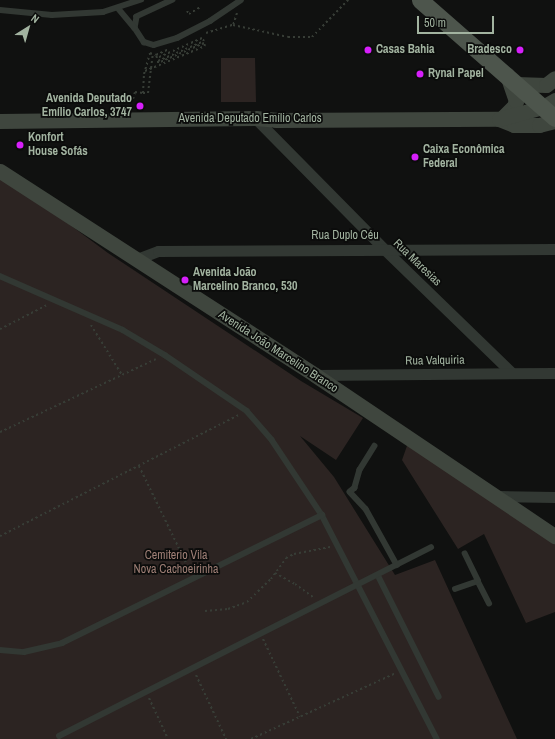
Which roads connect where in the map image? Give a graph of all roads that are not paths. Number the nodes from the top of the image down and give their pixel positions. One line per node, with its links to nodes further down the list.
1 (141, 0): 5 (lane)
2 (173, 0): 7 (lane)
3 (241, 0): 7 (lane)
4 (420, 0): 9 (main road)
5 (118, 8): 6 (lane); 7 (lane)
6 (0, 10)
7 (135, 28)
8 (555, 78): 9 (street)
9 (512, 80): 10 (main road); 12 (street)
10 (552, 111): 12 (street, Avenida Deputado Emílio Carlos)
11 (255, 118): 12 (street, Avenida Deputado Emílio Carlos); 13 (street, Avenida Deputado Emílio Carlos); 15 (street, Rua Maresias)
12 (499, 120)
13 (0, 121)
14 (0, 171): 17 (street, Avenida João Marcelino Branco)
15 (384, 249): 16 (street, Rua Duplo Céu); 17 (street, Rua Duplo Céu); 19 (street, Rua Maresias)
16 (555, 249)
17 (137, 259): 21 (street, Avenida João Marcelino Branco)
18 (0, 276): 25 (lane)
19 (512, 373): 20 (street, Rua Valquiria); 21 (street, Rua Valquiria)
20 (555, 373)
21 (315, 375): 23 (street, Avenida João Marcelino Branco)
22 (375, 446): 29 (lane)
23 (498, 496): 24 (street); 26 (street, Avenida João Marcelino Branco)
24 (555, 496)
25 (322, 515): 32 (lane); 35 (lane)
26 (555, 536)
27 (431, 547): 29 (lane)
28 (465, 554): 31 (lane)
29 (397, 565): 30 (lane)
30 (378, 575): 32 (lane); 36 (lane)
31 (478, 581): 33 (lane); 34 (lane)
32 (357, 585): 37 (lane); 38 (lane)
33 (455, 589)
34 (489, 603)
35 (0, 650)
36 (439, 697)
37 (59, 736)
38 (437, 739)

